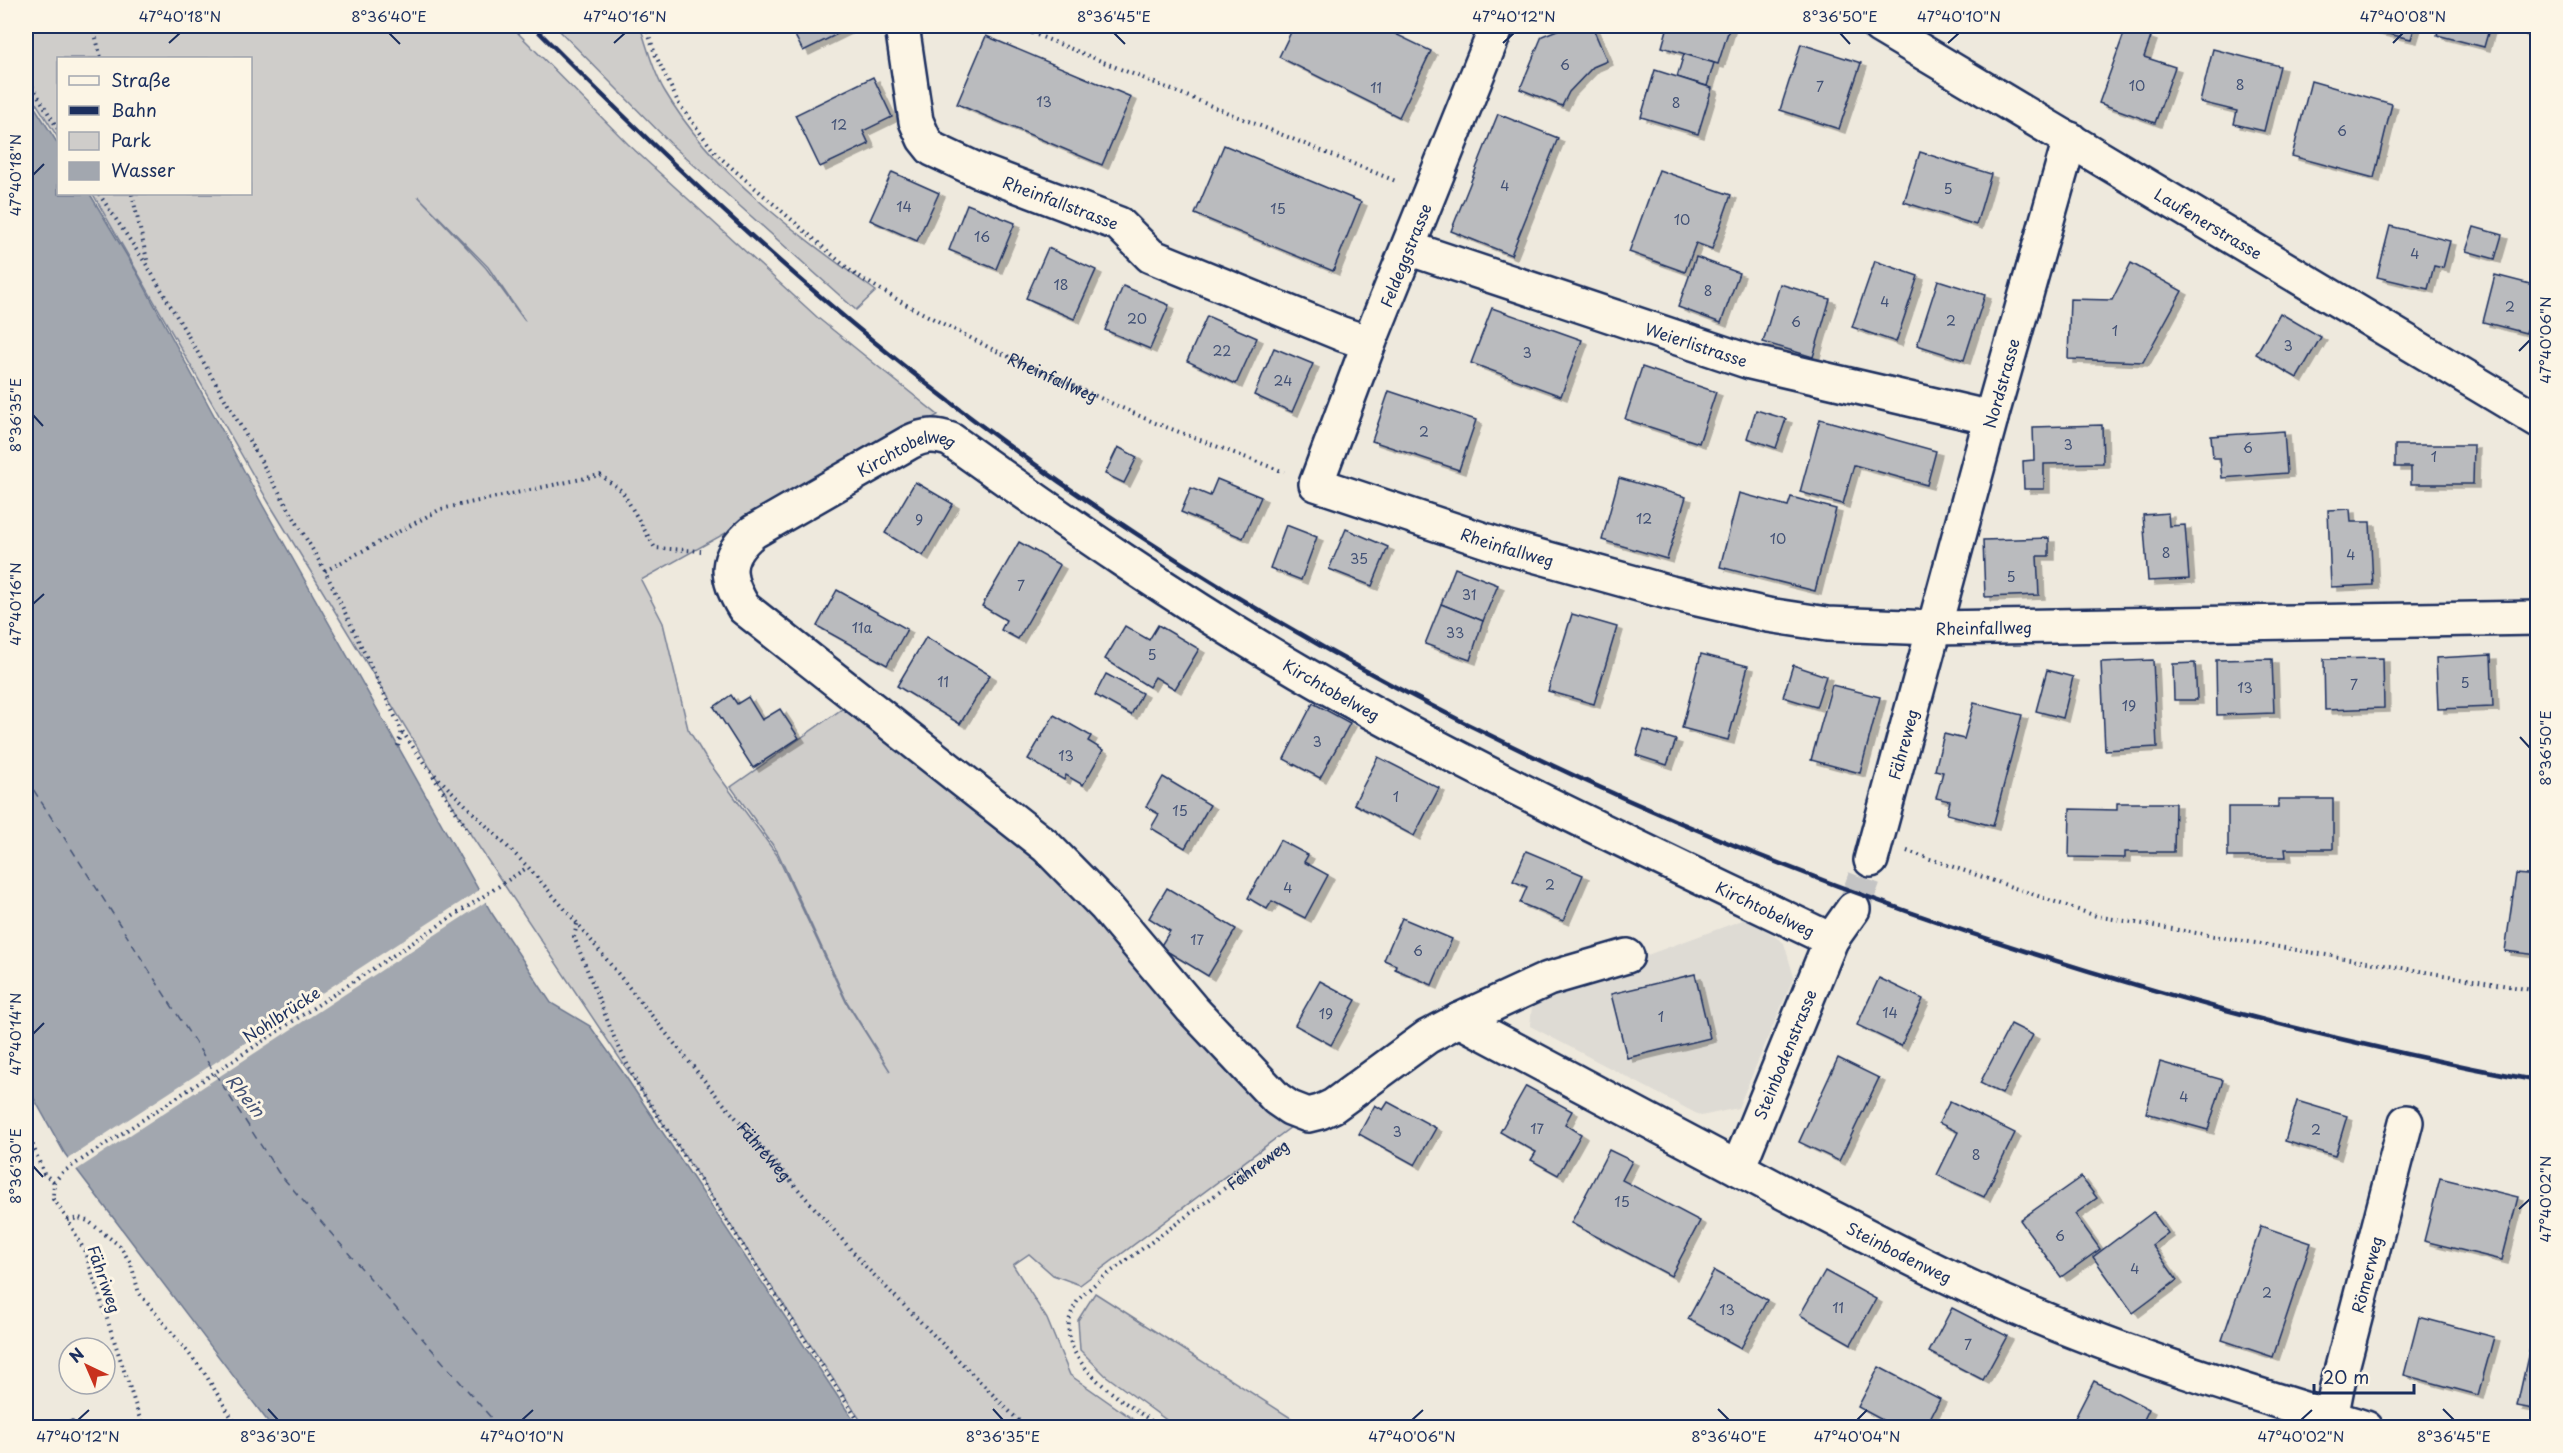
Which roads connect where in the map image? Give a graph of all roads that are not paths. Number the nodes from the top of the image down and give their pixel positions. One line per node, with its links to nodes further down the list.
1 (902, 26): 6 (street, Rheinfallstrasse)
2 (1497, 26): 5 (street, Feldeggstrasse)
3 (1879, 26): 4 (street, Laufenerstrasse)
4 (2070, 139): 7 (street, Nordstrasse); 8 (street, Laufenerstrasse)
5 (1408, 248): 6 (street, Feldeggstrasse); 7 (street, Weierlistrasse)
6 (1370, 343): 9 (street, Feldeggstrasse)
7 (1991, 418): 11 (street, Nordstrasse)
8 (2538, 420)
9 (1316, 484): 11 (street, Rheinfallweg)
10 (2538, 618): 11 (street, Rheinfallweg)
11 (1934, 628): 12 (street, Fähreweg)
12 (1874, 850)
13 (1854, 909): 14 (street)
14 (1832, 940): 16 (street, Kirchtobelweg); 18 (street, Steinbodenstrasse)
15 (1627, 956): 16 (street)
16 (1460, 1020): 18 (street, Steinbodenweg)
17 (2406, 1122): 19 (street, Römerweg)
18 (1738, 1168): 19 (street, Steinbodenweg)
19 (2330, 1422): 20 (street, Steinbodenweg)
20 (2366, 1428)

